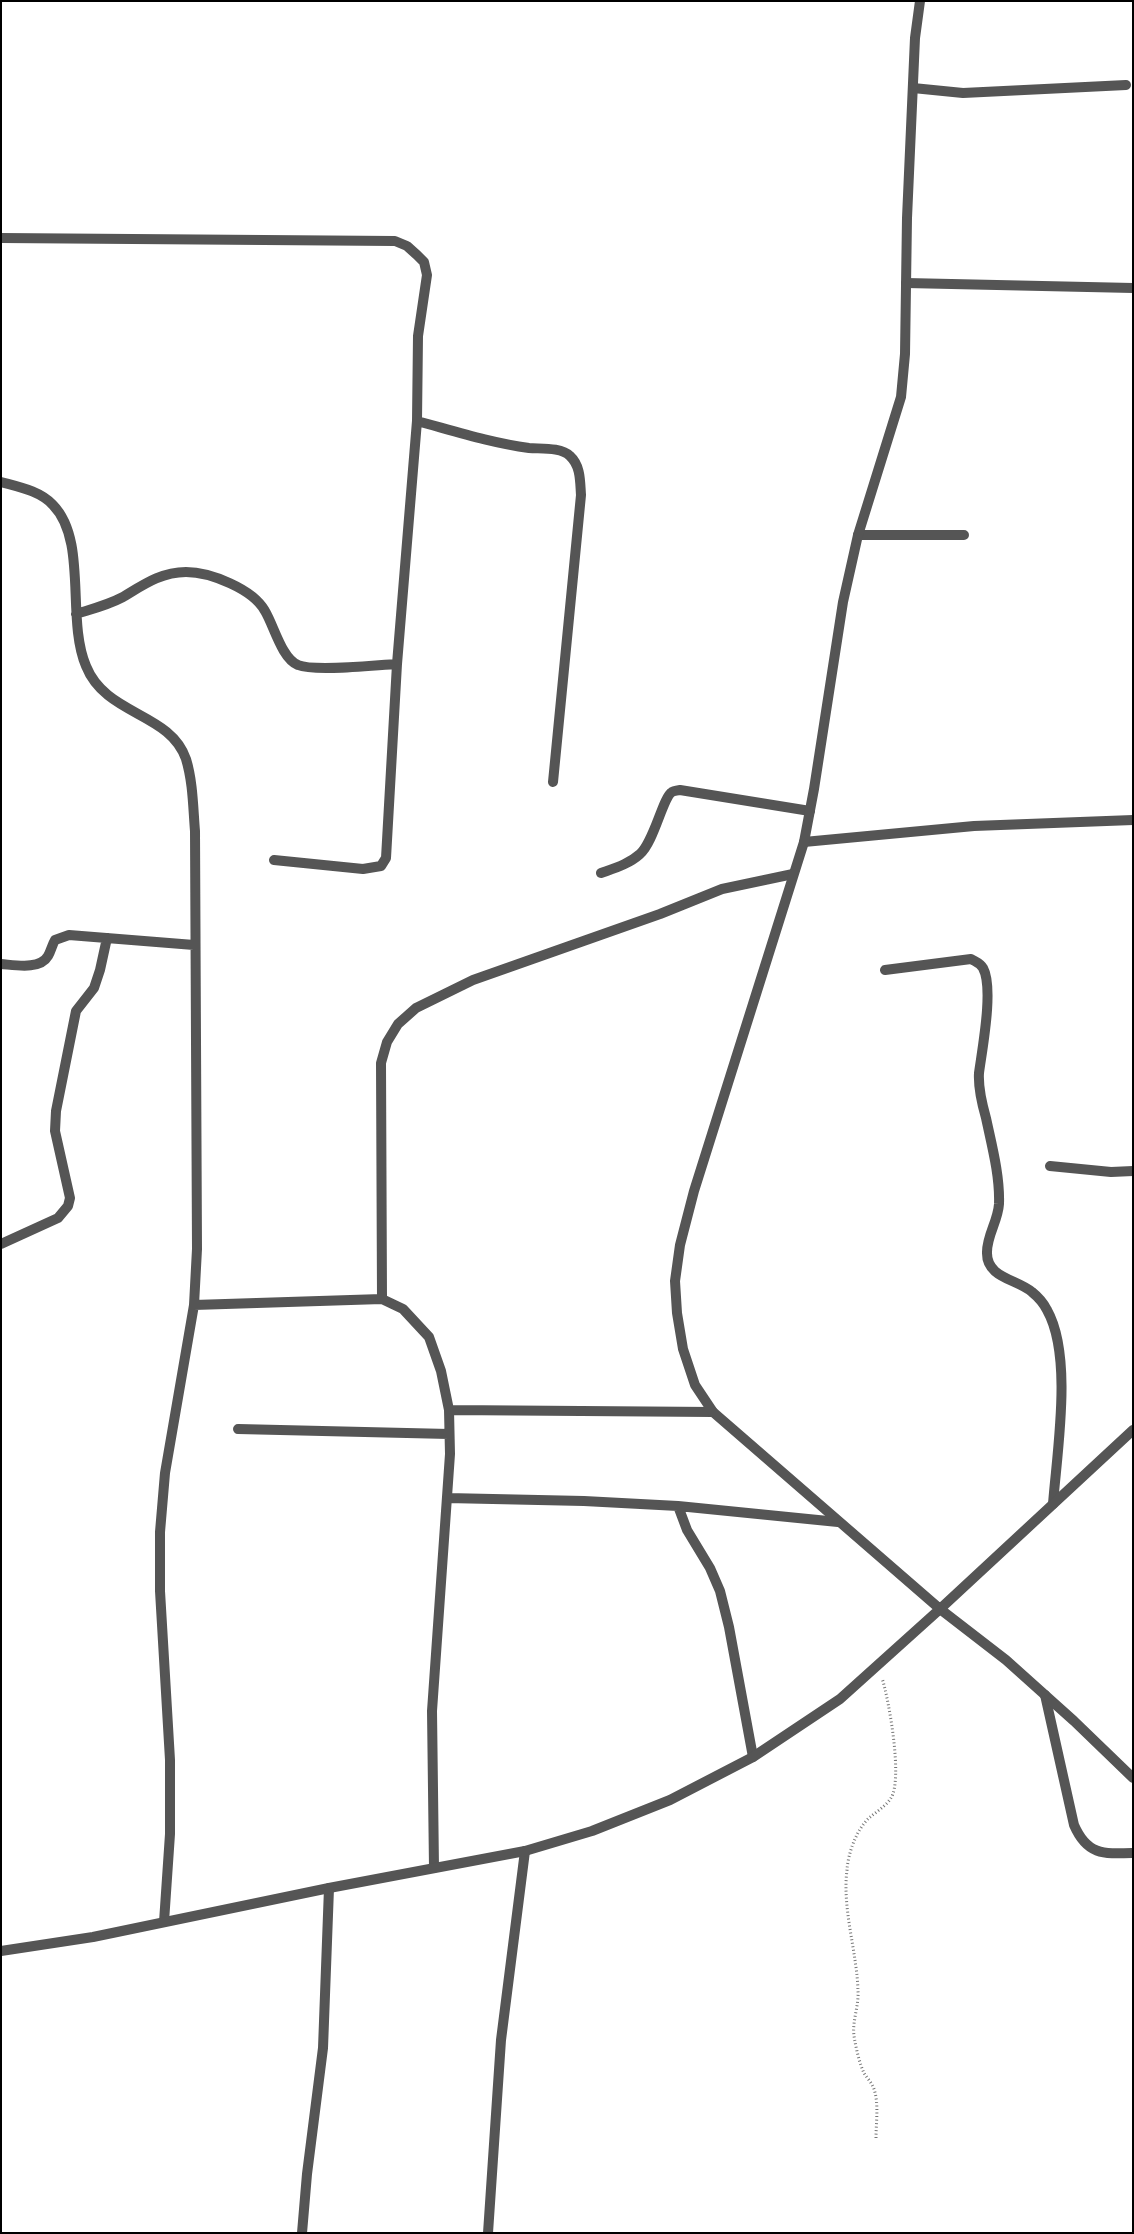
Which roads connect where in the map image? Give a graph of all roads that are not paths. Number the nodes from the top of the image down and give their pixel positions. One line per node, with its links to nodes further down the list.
1 (920, 1): 3 (street)
2 (1126, 85): 3 (street)
3 (913, 88): 5 (street)
4 (1, 238): 7 (street)
5 (906, 283): 6 (street); 9 (street)
6 (1133, 288)
7 (417, 421): 12 (street); 13 (street)
8 (1, 482): 11 (street)
9 (858, 535): 10 (street); 14 (street)
10 (964, 535)
11 (76, 614): 12 (street); 21 (street)
12 (397, 664): 17 (street)
13 (554, 782)
14 (810, 812): 16 (street); 18 (street)
15 (1133, 820): 16 (street)
16 (804, 842): 19 (street)
17 (274, 860)
18 (601, 873)
19 (793, 874): 27 (street); 30 (street)
20 (108, 938): 21 (street); 22 (street); 26 (street)
21 (194, 945): 28 (street)
22 (1, 964)
23 (885, 970): 35 (street)
24 (1050, 1166): 25 (street)
25 (1133, 1171)
26 (1, 1244)
27 (382, 1299): 28 (street); 29 (street)
28 (194, 1305): 46 (street)
29 (449, 1410): 30 (street); 33 (street)
30 (714, 1412): 37 (street)
31 (238, 1429): 33 (street)
32 (1133, 1430): 35 (street)
33 (450, 1434): 34 (street)
34 (447, 1498): 36 (street); 44 (street)
35 (1053, 1504): 38 (street)
36 (678, 1506): 37 (street); 40 (street)
37 (838, 1522): 38 (street)
38 (940, 1610): 39 (street); 40 (street)
39 (1045, 1695): 41 (street); 43 (street)
40 (753, 1757): 42 (street)
41 (1133, 1778)
42 (525, 1851): 44 (street); 49 (street)
43 (1133, 1853)
44 (434, 1868): 45 (street)
45 (329, 1888): 46 (street); 48 (street)
46 (164, 1922): 47 (street)
47 (1, 1950)
48 (302, 2233)
49 (488, 2233)

